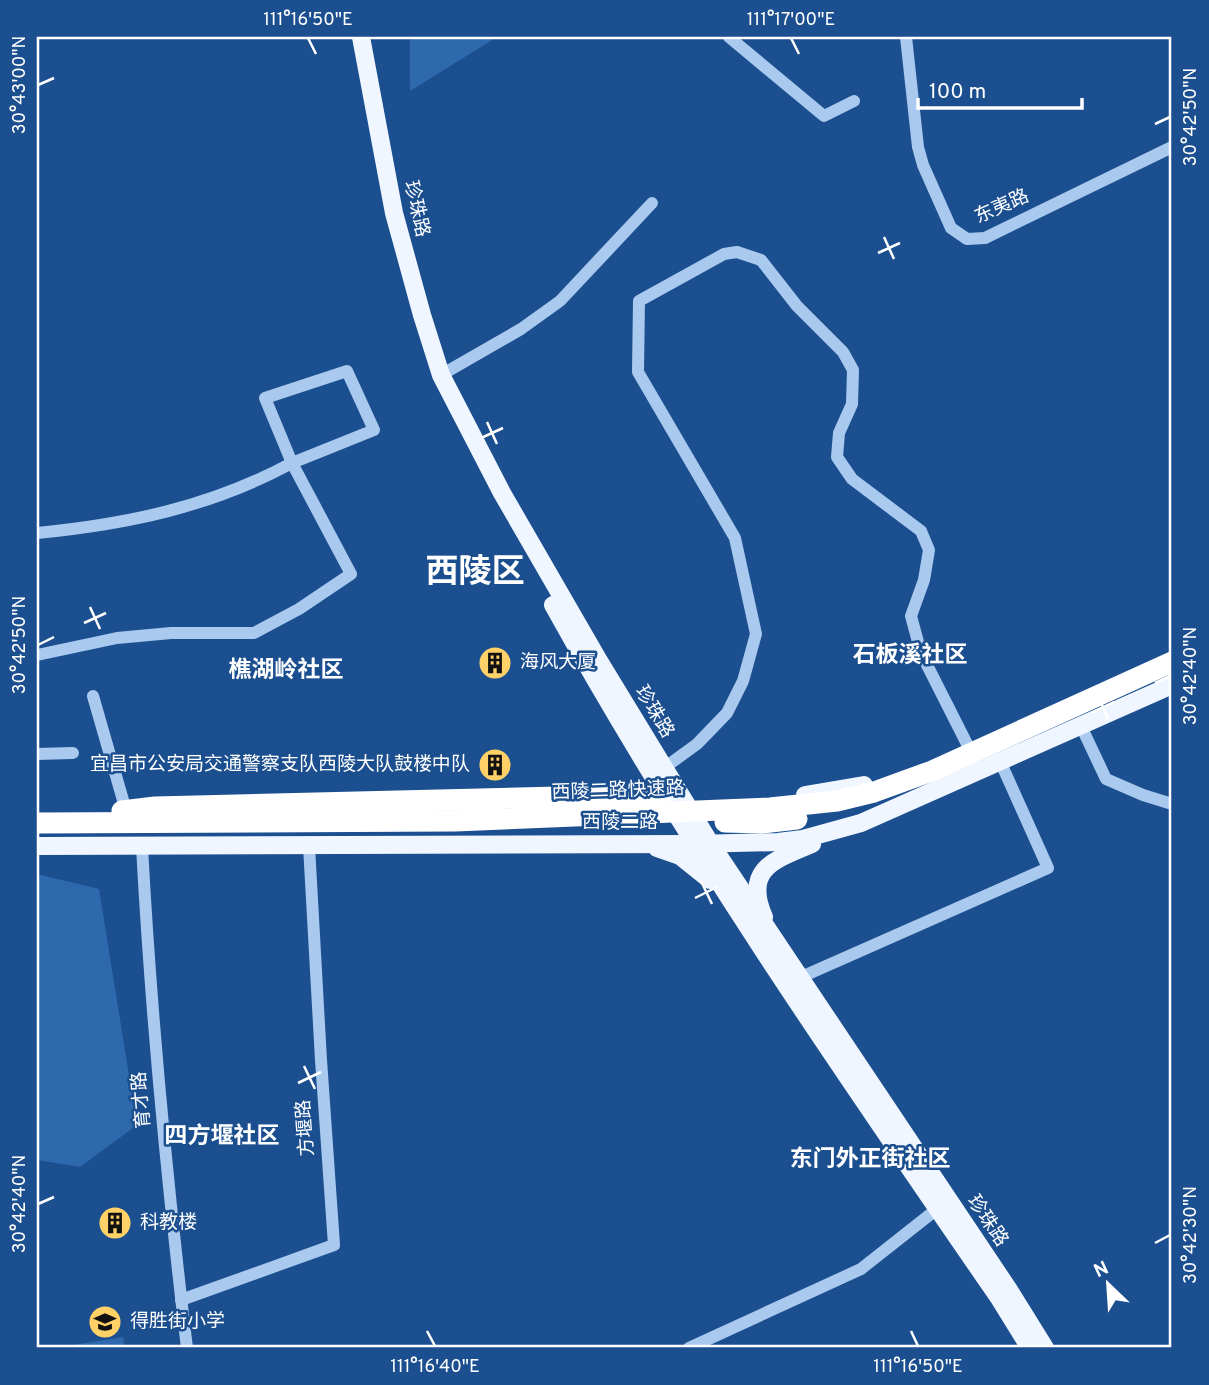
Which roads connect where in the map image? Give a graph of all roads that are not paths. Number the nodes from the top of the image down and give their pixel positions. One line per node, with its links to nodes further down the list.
1 (350, 37): 24 (main road, 珍珠路)
2 (361, 37): 8 (main road, 珍珠路)
3 (729, 37): 5 (street)
4 (906, 37): 6 (street, 东夷路)
5 (854, 101)
6 (1172, 147)
7 (652, 203): 8 (street)
8 (442, 375): 22 (main road, 珍珠路)
9 (292, 463): 9 (street); 10 (street); 12 (street)
10 (37, 533)
11 (1172, 653): 18 (main road, 西陵二路)
12 (37, 655)
13 (1172, 662): 25 (highway, 西陵二路快速路)
14 (1172, 677): 31 (highway, 西陵二路快速路)
15 (1172, 685): 17 (main road, 西陵二路)
16 (93, 696): 26 (street)
17 (1081, 726): 21 (main road, 西陵二路); 23 (street)
18 (967, 744): 22 (street); 24 (main road, 西陵二路)
19 (73, 753): 20 (street)
20 (37, 754)
21 (1000, 761): 30 (main road, 西陵二路); 39 (street)
22 (664, 768): 24 (main road, 珍珠路)
23 (1172, 804)
24 (678, 806): 26 (main road, 西陵二路); 32 (main road, 珍珠路)
25 (735, 809): 26 (highway); 29 (highway, 西陵二路快速路)
26 (127, 812): 27 (highway)
27 (93, 814): 28 (main road)
28 (37, 815)
29 (37, 823)
30 (860, 823): 32 (main road, 西陵二路); 38 (main road)
31 (37, 837)
32 (702, 843): 33 (main road, 西陵二路); 37 (main road, 珍珠路); 38 (main road, 珍珠路)
33 (643, 844): 35 (main road, 西陵二路); 37 (main road)
34 (37, 846): 36 (main road, 西陵二路)
35 (309, 846): 36 (main road, 西陵二路); 41 (street, 方堰路)
36 (142, 847): 41 (street, 育才路)
37 (727, 897): 40 (main road, 珍珠路)
38 (783, 954): 39 (main road, 珍珠路)
39 (799, 978): 45 (main road, 珍珠路)
40 (937, 1209): 43 (street); 44 (main road, 珍珠路)
41 (181, 1300): 42 (street, 育才路)
42 (187, 1348)
43 (689, 1348)
44 (1030, 1348)
45 (1045, 1348)

